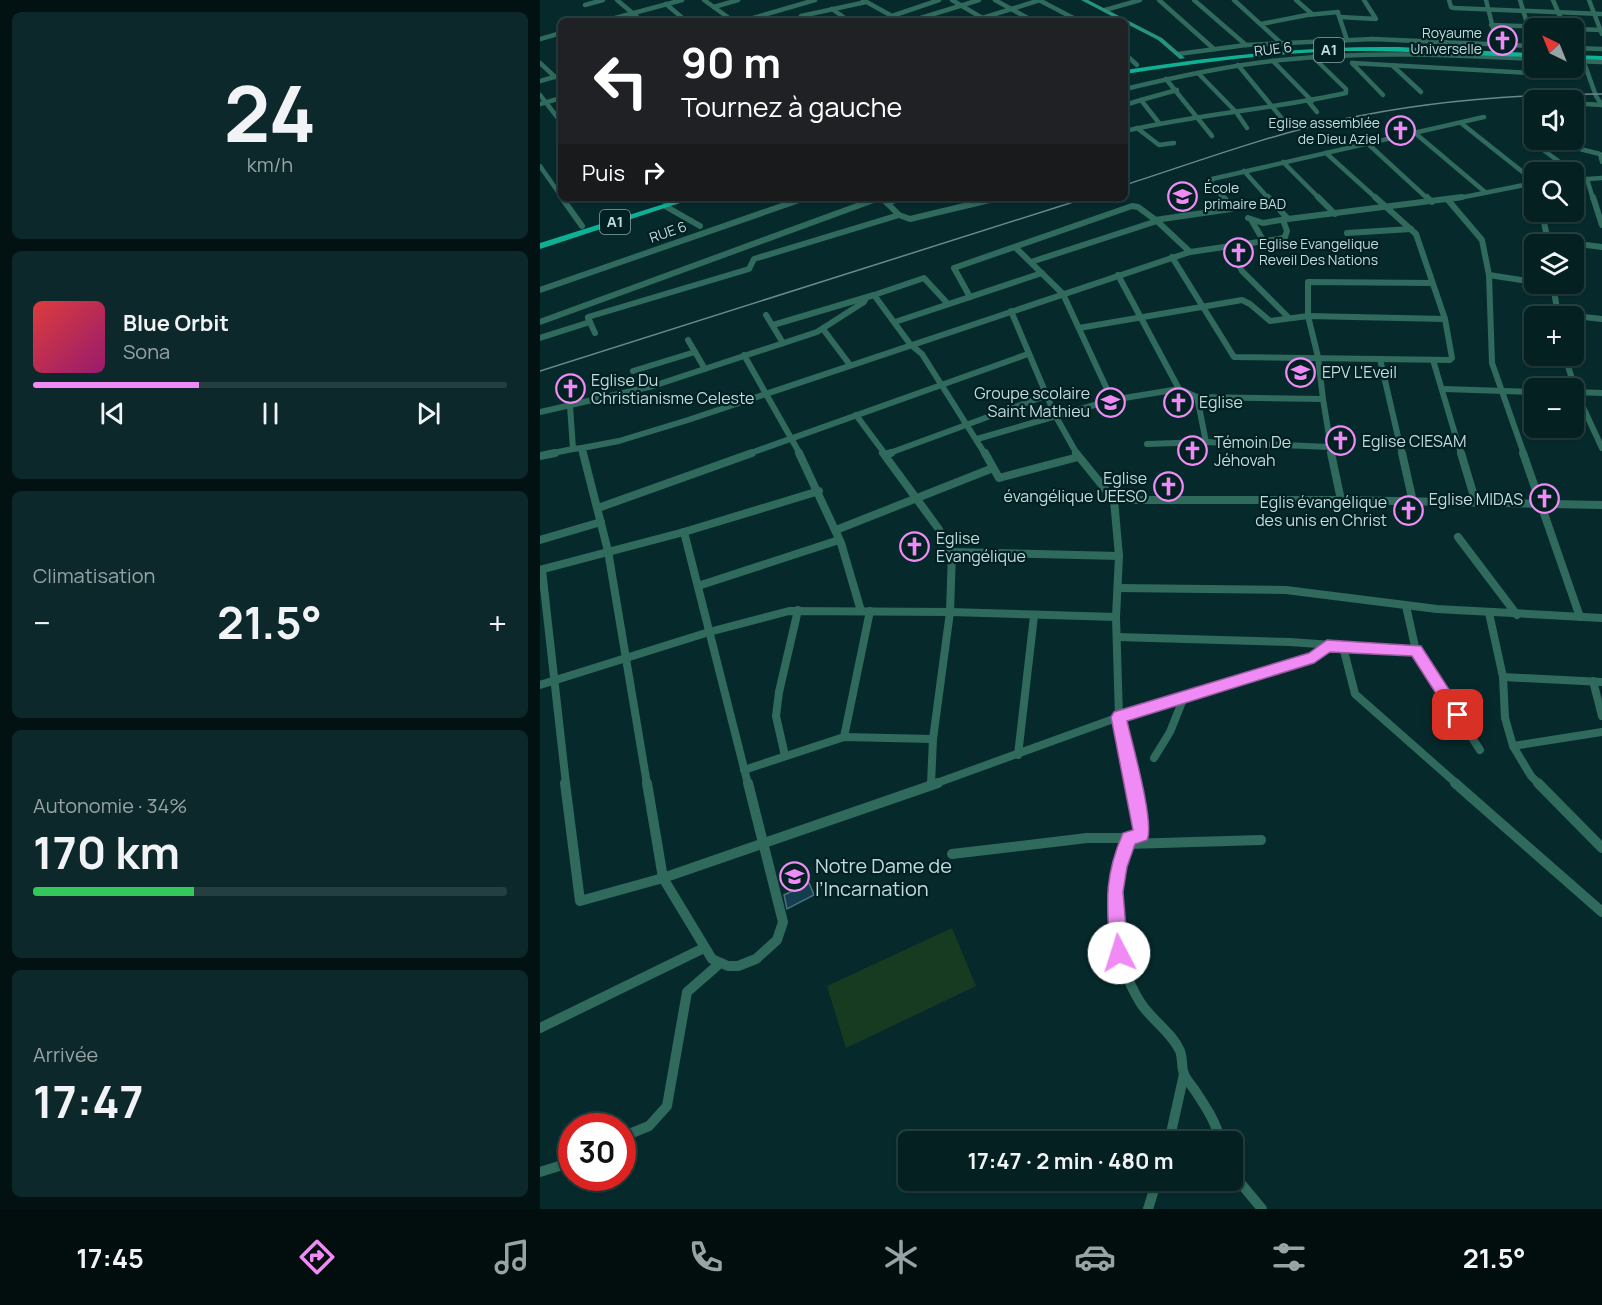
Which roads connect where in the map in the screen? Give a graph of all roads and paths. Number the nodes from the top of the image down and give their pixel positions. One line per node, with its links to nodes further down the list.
1 (603, 0): 28 (street)
2 (617, 0): 37 (street)
3 (682, 0): 27 (street)
4 (704, 0): 30 (street)
5 (738, 0): 30 (street)
6 (815, 0): 26 (street)
7 (939, 0): 24 (street)
8 (952, 0): 29 (street)
9 (979, 0): 29 (street)
10 (995, 0): 32 (street)
11 (1039, 0): 32 (street); 52 (street)
12 (1084, 0): 34 (street)
13 (1140, 0): 25 (street)
14 (1159, 0): 71 (street)
15 (1194, 0): 69 (street)
16 (1234, 0): 57 (street)
17 (1296, 0): 39 (street)
18 (1364, 0): 38 (street)
19 (1449, 0): 33 (street)
20 (1486, 0): 33 (street)
21 (1520, 0): 35 (street)
22 (1553, 0): 36 (street)
23 (1589, 0): 40 (street)
24 (865, 1): 31 (street)
25 (1132, 1): 34 (street)
26 (801, 2): 46 (street)
27 (666, 4): 37 (street); 44 (street)
28 (585, 5)
29 (961, 6): 49 (street); 50 (street)
30 (714, 7): 45 (street)
31 (832, 9): 47 (street); 48 (street)
32 (1011, 9): 50 (street); 51 (street)
33 (1488, 9): 35 (street); 58 (street)
34 (1105, 10): 53 (street)
35 (1522, 10): 36 (street); 54 (street)
36 (1558, 12): 40 (street); 55 (street)
37 (633, 13): 42 (street); 43 (street)
38 (1338, 13): 39 (street); 66 (street)
39 (1312, 14): 57 (street)
40 (1594, 14): 41 (street); 61 (street)
41 (1602, 14)
42 (615, 18)
43 (639, 18)
44 (682, 18)
45 (729, 18)
46 (758, 18)
47 (803, 18)
48 (845, 18)
49 (921, 18)
50 (982, 18)
51 (1028, 18)
52 (1074, 18)
53 (1120, 18)
54 (1524, 18)
55 (1560, 18)
56 (1128, 22): 78 (street)
57 (1261, 24): 67 (street)
58 (1491, 25): 59 (street); 68 (street)
59 (1524, 27)
60 (1584, 30): 61 (street)
61 (1601, 31)
62 (558, 34): 63 (street)
63 (554, 35): 64 (street); 65 (street)
64 (540, 39)
65 (558, 39)
66 (1347, 40): 67 (street); 68 (street)
67 (1281, 43): 69 (street)
68 (1497, 44): 70 (street)
69 (1246, 45): 71 (street)
70 (1524, 49)
71 (1214, 50): 78 (street)
72 (1524, 50): 78 (main road, A1)
73 (1524, 51): 76 (street, RUE 6)
74 (1524, 51): 91 (main road, A1)
75 (1602, 51): 77 (main road)
76 (1344, 55): 80 (street, RUE 6); 85 (street)
77 (1584, 55)
78 (1180, 56): 86 (main road, A1)
79 (1128, 57): 86 (street)
80 (1313, 57): 83 (street, RUE 6); 105 (street)
81 (1584, 57): 82 (main road)
82 (1602, 60)
83 (1273, 61): 87 (street, RUE 6); 105 (street)
84 (540, 63): 95 (street)
85 (1352, 63): 89 (street); 102 (street)
86 (1137, 65): 88 (main road, A1)
87 (1238, 65): 92 (street, RUE 6); 111 (street)
88 (1128, 66)
89 (1393, 66): 93 (street); 100 (street)
90 (1584, 71): 110 (street)
91 (1128, 72)
92 (1198, 73): 96 (street, RUE 6); 113 (street)
93 (1524, 73)
94 (558, 76): 95 (street)
95 (555, 77): 97 (street)
96 (1166, 79): 98 (street, RUE 6); 99 (street)
97 (540, 81)
98 (1128, 88)
99 (1177, 90): 104 (street); 116 (street)
100 (1421, 92)
101 (540, 94): 106 (street)
102 (1383, 95)
103 (558, 99): 106 (street)
104 (1141, 100): 108 (street); 118 (street)
105 (1310, 101): 111 (street); 112 (street)
106 (546, 102): 107 (street); 115 (street)
107 (540, 104)
108 (1128, 104)
109 (1586, 104): 110 (street)
110 (1602, 105)
111 (1272, 107): 113 (street); 117 (street)
112 (1317, 111)
113 (1236, 112): 116 (street); 121 (street)
114 (1484, 117): 119 (street)
115 (558, 118)
116 (1198, 118): 118 (street); 124 (street)
117 (1284, 121)
118 (1160, 123): 120 (street)
119 (1461, 123): 123 (street); 135 (street)
120 (1137, 128): 122 (street); 126 (street)
121 (1247, 128)
122 (1128, 130)
123 (1415, 133): 125 (street); 140 (street)
124 (1212, 136)
125 (1366, 142): 129 (street); 149 (street)
126 (1174, 143)
127 (1543, 150): 131 (street)
128 (1584, 150): 132 (street)
129 (1326, 153): 130 (street); 151 (street)
130 (1283, 162): 134 (street); 152 (street)
131 (1559, 162)
132 (1602, 162)
133 (540, 166): 139 (street)
134 (1244, 171): 155 (street); 156 (street)
135 (1524, 174)
136 (1602, 178): 137 (street)
137 (1584, 179): 154 (street)
138 (1524, 184): 140 (street)
139 (558, 191)
140 (1485, 192): 141 (street)
141 (1448, 200): 149 (street); 174 (street)
142 (565, 201): 158 (street)
143 (662, 201): 158 (main road, A1)
144 (681, 201): 150 (main road, A1)
145 (796, 201): 177 (street, RUE 6)
146 (880, 201): 182 (street)
147 (884, 201): 153 (street)
148 (985, 201): 153 (street)
149 (1432, 202): 151 (street)
150 (665, 206): 159 (street); 166 (main road, A1)
151 (1387, 208): 152 (street); 160 (street)
152 (1335, 214): 155 (street)
153 (899, 215): 192 (street)
154 (1601, 216): 157 (street)
155 (1285, 220): 163 (street); 163 (street)
156 (1156, 221): 167 (street); 169 (street); 171 (street)
157 (1602, 225)
158 (582, 226): 162 (main road, A1)
159 (700, 226)
160 (1411, 229): 161 (street); 176 (street)
161 (1347, 233)
162 (540, 239)
163 (1264, 242): 164 (street)
164 (1244, 244): 169 (street); 188 (street)
165 (1584, 245): 168 (street)
166 (540, 246)
167 (1015, 247): 171 (street); 180 (street)
168 (1602, 247)
169 (1190, 252): 170 (street)
170 (1172, 257): 173 (street); 183 (street)
171 (1031, 262): 172 (street)
172 (1042, 273): 178 (street); 180 (street)
173 (1118, 275): 178 (street); 186 (street)
174 (1489, 275): 175 (street); 215 (street)
175 (1524, 280)
176 (1432, 284): 187 (street); 190 (street)
177 (540, 290)
178 (1063, 294): 184 (street); 196 (street)
179 (870, 296): 181 (street); 194 (street); 195 (street); 197 (street)
180 (970, 297): 181 (street)
181 (948, 304): 194 (street)
182 (582, 307): 192 (street); 193 (street)
183 (1201, 307): 186 (street); 188 (street); 206 (street)
184 (1011, 311): 202 (street); 204 (street)
185 (766, 315): 195 (street)
186 (1140, 316): 196 (street); 213 (street)
187 (1308, 316): 188 (street); 190 (street); 206 (street)
188 (1288, 317)
189 (1584, 317): 191 (street)
190 (1445, 319): 208 (street)
191 (1602, 319)
192 (589, 320): 198 (street); 199 (street)
193 (540, 322)
194 (895, 322): 202 (street)
195 (773, 325): 201 (street)
196 (1078, 328): 223 (street)
197 (823, 329): 201 (street); 209 (street)
198 (595, 333)
199 (540, 338)
200 (688, 340): 203 (street)
201 (783, 343): 205 (street)
202 (910, 344): 209 (street); 212 (street)
203 (695, 352): 210 (street); 211 (street)
204 (1028, 354): 212 (street); 220 (street)
205 (744, 356): 210 (street); 219 (street)
206 (1318, 357): 207 (street); 222 (street)
207 (1380, 359): 208 (street); 246 (street)
208 (1433, 360): 214 (street)
209 (850, 364): 219 (street)
210 (705, 369): 224 (street)
211 (633, 371)
212 (942, 385): 227 (street); 229 (street)
213 (1179, 389): 221 (street); 223 (street)
214 (1444, 389): 215 (street); 247 (street)
215 (1500, 391): 216 (street); 248 (street)
216 (1524, 392)
217 (1584, 392): 218 (street)
218 (1602, 393)
219 (765, 395): 230 (street); 235 (street)
220 (1045, 396): 228 (street); 229 (street)
221 (1197, 397): 222 (street); 232 (street)
222 (1323, 399): 234 (street)
223 (1112, 400): 228 (street)
224 (570, 406): 226 (street); 237 (street)
225 (1584, 411): 236 (street)
226 (540, 412)
227 (856, 415): 230 (street); 238 (street)
228 (1055, 415): 231 (street); 240 (street)
229 (968, 424): 231 (street); 238 (street)
230 (790, 438): 242 (street); 250 (street)
231 (977, 439): 241 (street)
232 (1206, 442): 233 (street); 234 (street)
233 (1147, 444)
234 (1330, 447): 245 (street)
235 (582, 448): 237 (street); 250 (street)
236 (1602, 448)
237 (573, 449): 239 (street)
238 (885, 455): 243 (street)
239 (540, 456)
240 (1078, 457): 241 (street); 244 (street)
241 (993, 468): 243 (street)
242 (819, 491): 252 (street); 253 (street)
243 (916, 500): 252 (street); 258 (street)
244 (1114, 500): 245 (street); 259 (street)
245 (1341, 500): 246 (street)
246 (1413, 502): 247 (street)
247 (1476, 503): 248 (street)
248 (1539, 505): 249 (street); 271 (street)
249 (1602, 505)
250 (598, 508): 251 (street)
251 (601, 522): 255 (street); 257 (street)
252 (836, 530): 256 (street)
253 (684, 532): 257 (street); 261 (street)
254 (1458, 537): 268 (street)
255 (540, 540)
256 (839, 540): 261 (street); 265 (street)
257 (608, 551): 260 (street); 278 (street)
258 (952, 552): 259 (street); 266 (street)
259 (1119, 556): 262 (street)
260 (541, 570): 280 (street)
261 (698, 586): 273 (street)
262 (1119, 588): 263 (street); 270 (street)
263 (1406, 606): 267 (street); 277 (street)
264 (798, 610): 265 (street); 273 (street); 292 (street)
265 (866, 611): 266 (street); 287 (street)
266 (950, 612): 269 (street); 288 (street)
267 (1489, 613): 268 (street); 279 (street)
268 (1517, 615): 271 (street)
269 (1034, 616): 270 (street); 291 (street)
270 (1116, 617): 274 (street)
271 (1580, 617): 272 (street)
272 (1602, 618)
273 (709, 632): 278 (street); 294 (street)
274 (1117, 637): 275 (street); 285 (street)
275 (1327, 646): 276 (street); 283 (street)
276 (1343, 647): 277 (street); 302 (street)
277 (1416, 651): 290 (street)
278 (627, 659): 280 (street); 301 (street)
279 (1503, 677): 281 (street); 289 (street)
280 (553, 681): 282 (street); 301 (street)
281 (1598, 681): 284 (street)
282 (540, 685)
283 (1184, 697): 285 (street); 293 (street)
284 (1602, 716)
285 (1119, 717): 291 (street); 297 (street)
286 (1602, 732): 289 (street)
287 (844, 737): 288 (street); 292 (street)
288 (933, 739): 295 (street)
289 (1513, 746): 299 (street)
290 (1480, 750)
291 (1018, 755): 295 (street)
292 (785, 756): 294 (street)
293 (1154, 758)
294 (744, 770): 298 (street)
295 (931, 784): 298 (street)
296 (1261, 840): 297 (street)
297 (1128, 841): 300 (street); 306 (street)
298 (763, 842): 301 (street); 304 (street)
299 (1602, 848)
300 (952, 854)
301 (663, 878): 303 (street)
302 (1602, 912)
303 (704, 948): 304 (street); 305 (street)
304 (718, 965): 309 (street)
305 (540, 1028)
306 (1184, 1074): 307 (street); 308 (street)
307 (1172, 1131)
308 (1218, 1131)
309 (636, 1133)
310 (558, 1166): 311 (street)
311 (540, 1172)
312 (1243, 1186): 315 (street)
313 (1154, 1191): 314 (street)
314 (1148, 1209)
315 (1262, 1209)

